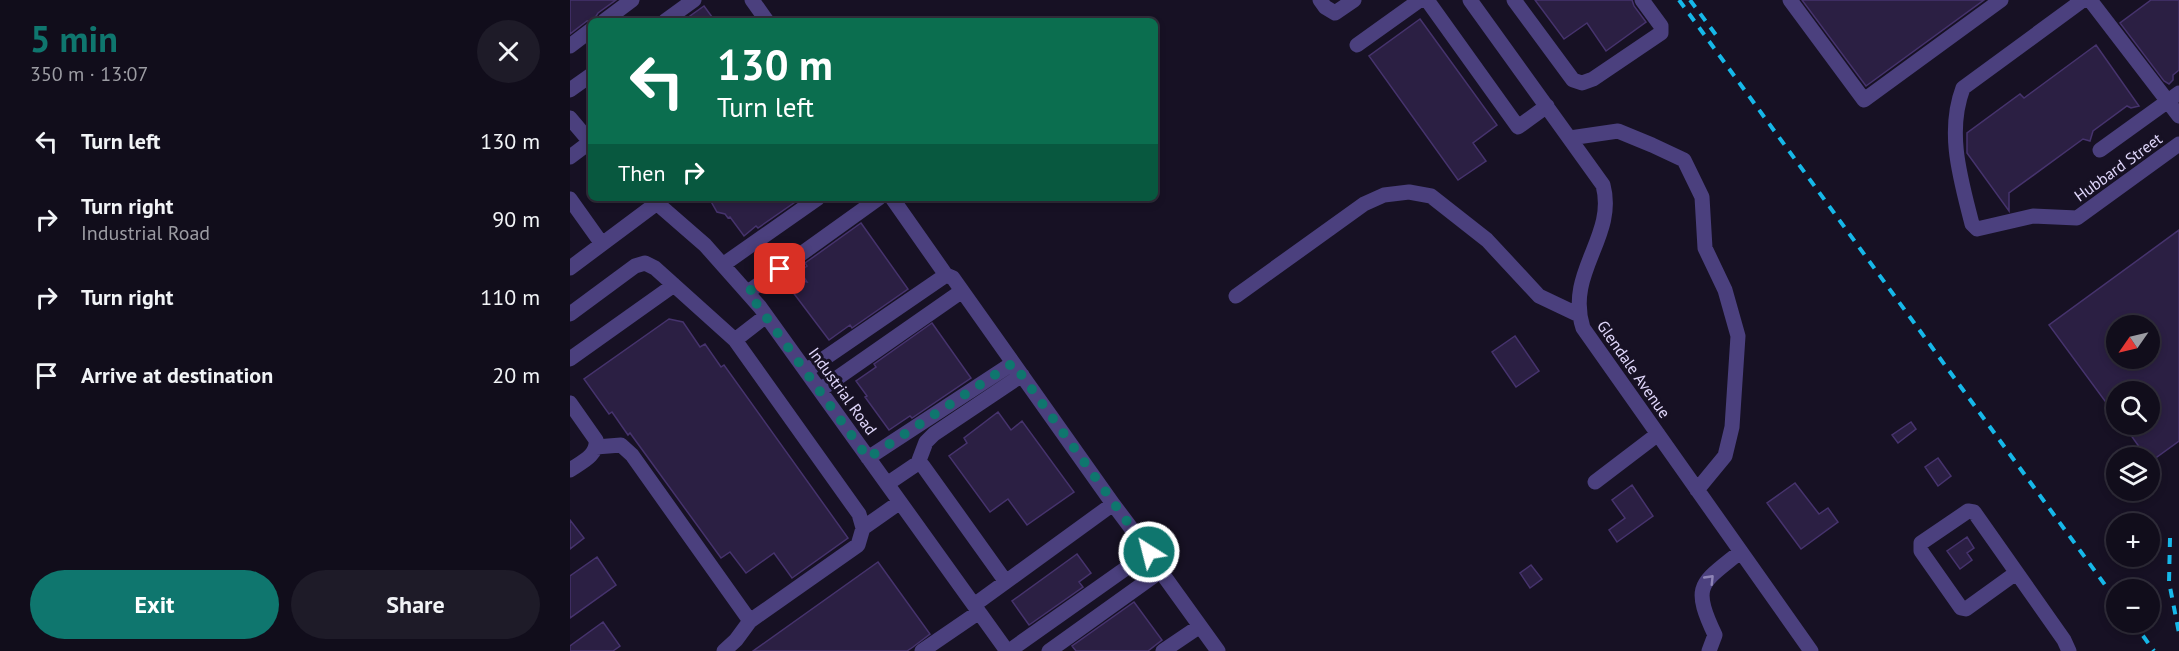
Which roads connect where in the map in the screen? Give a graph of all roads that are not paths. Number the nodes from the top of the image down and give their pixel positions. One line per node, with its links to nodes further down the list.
1 (632, 0): 15 (street)
2 (694, 0): 16 (street)
3 (752, 0): 17 (street)
4 (1320, 0): 5 (street)
5 (1354, 0)
6 (1420, 0): 19 (street)
7 (1427, 0): 24 (street)
8 (1470, 0): 24 (street, Glendale Avenue)
9 (1514, 0): 10 (street)
10 (1642, 0)
11 (1790, 0): 12 (street)
12 (2001, 0)
13 (2083, 0): 29 (street, Hubbard Street)
14 (2090, 0): 23 (street)
15 (608, 18)
16 (669, 18)
17 (765, 18)
18 (588, 32): 20 (street)
19 (1357, 45)
20 (570, 46)
21 (588, 77): 22 (street)
22 (570, 90)
23 (2173, 97): 25 (street); 31 (street)
24 (1547, 106): 27 (street, Glendale Avenue)
25 (2179, 116)
26 (570, 118): 28 (street)
27 (1570, 138): 48 (street, Glendale Avenue); 63 (street)
28 (588, 139)
29 (2179, 144)
30 (588, 145): 32 (street)
31 (2100, 150)
32 (570, 157)
33 (570, 200): 39 (street)
34 (653, 201): 39 (street)
35 (655, 201): 40 (street, Industrial Road)
36 (815, 201): 40 (street)
37 (875, 201): 45 (street)
38 (894, 201): 42 (street)
39 (602, 244): 41 (street)
40 (724, 264): 45 (street, Industrial Road)
41 (570, 268)
42 (946, 275): 44 (street); 53 (street)
43 (674, 285): 47 (street); 50 (street); 51 (street)
44 (962, 291): 52 (street); 54 (street)
45 (748, 292): 49 (street, Industrial Road)
46 (1236, 296): 48 (street)
47 (570, 314)
48 (1579, 315): 56 (street, Glendale Avenue)
49 (766, 316): 50 (street); 53 (street, Industrial Road)
50 (735, 339): 66 (street)
51 (570, 359)
52 (1018, 369): 58 (street); 59 (street); 65 (street)
53 (806, 371): 54 (street, Industrial Road)
54 (819, 390): 58 (street, Industrial Road)
55 (570, 403): 57 (street)
56 (1658, 434): 61 (street); 63 (street, Glendale Avenue)
57 (597, 447): 60 (street); 71 (street)
58 (868, 458): 62 (street, Industrial Road)
59 (918, 463): 62 (street); 69 (street)
60 (570, 470)
61 (1595, 482)
62 (887, 484): 64 (street, Industrial Road)
63 (1697, 490): 67 (street, Glendale Avenue)
64 (900, 502): 66 (street); 70 (street, Industrial Road)
65 (1113, 504): 69 (street); 75 (street)
66 (863, 528): 71 (street)
67 (1740, 552): 79 (street, one-way to 67); 80 (street, Glendale Avenue)
68 (2016, 573): 68 (street); 81 (street)
69 (1006, 582): 70 (street)
70 (976, 609): 74 (street); 75 (street, Industrial Road)
71 (750, 621): 73 (street)
72 (1200, 626): 76 (street); 77 (street); 78 (street)
73 (724, 651)
74 (922, 651)
75 (1008, 651)
76 (1049, 651)
77 (1163, 651)
78 (1218, 651)
79 (1709, 651)
80 (1811, 651)
81 (2069, 651)

